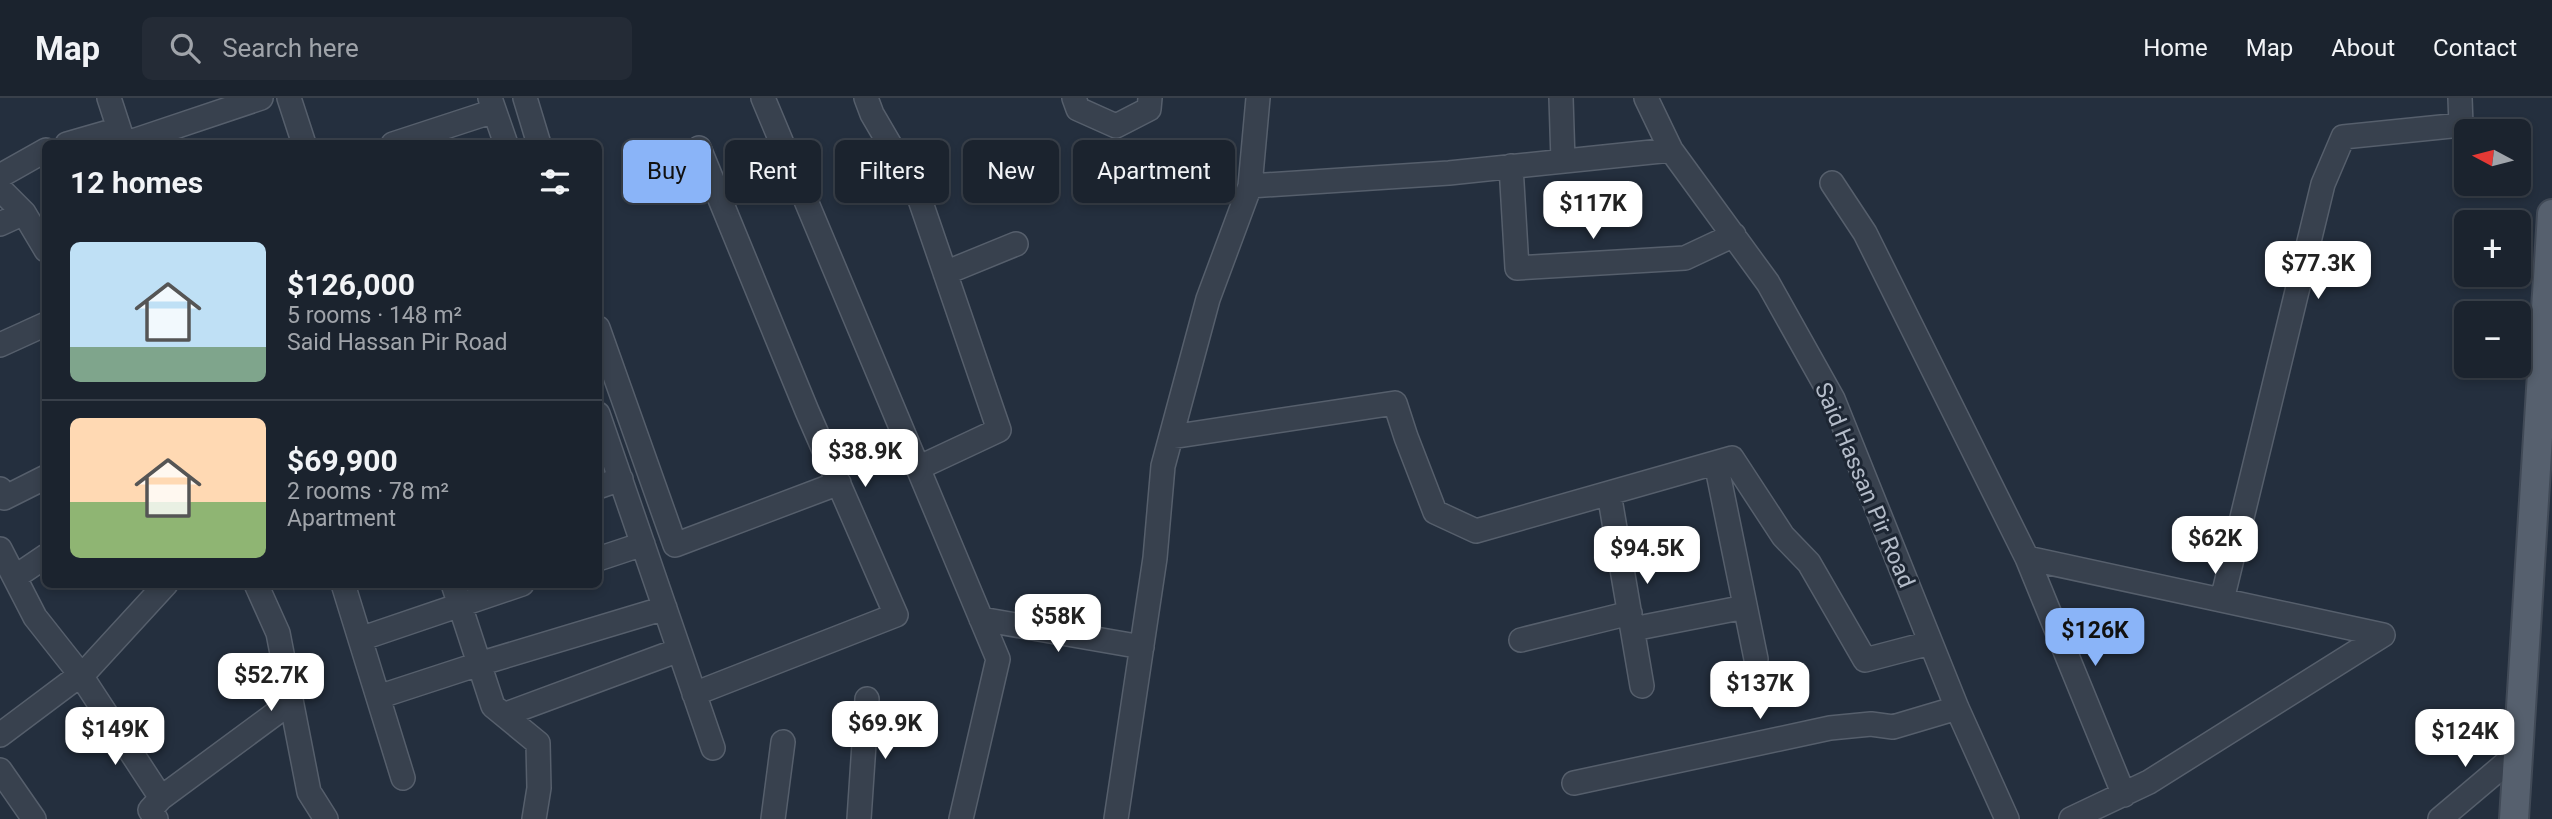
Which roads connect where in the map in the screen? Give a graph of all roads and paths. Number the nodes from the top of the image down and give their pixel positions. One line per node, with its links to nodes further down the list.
1 (109, 98): 14 (street)
2 (261, 98): 17 (street)
3 (289, 98): 18 (street)
4 (524, 98): 21 (street)
5 (763, 98): 44 (street)
6 (866, 98): 37 (street)
7 (1074, 98): 8 (street)
8 (1150, 98)
9 (1258, 98): 29 (street)
10 (1561, 98): 24 (street)
11 (1646, 98): 22 (street, Said Hassan Pir Road)
12 (2460, 98): 62 (street)
13 (492, 104): 19 (street); 20 (street)
14 (119, 129): 15 (street); 16 (street)
15 (80, 140)
16 (123, 140)
17 (136, 140)
18 (303, 140)
19 (403, 140)
20 (505, 140)
21 (538, 140)
22 (1671, 150): 24 (street); 34 (street, Said Hassan Pir Road)
23 (42, 152): 26 (street)
24 (1563, 160): 25 (street)
25 (1511, 166): 29 (street); 34 (street)
26 (0, 176)
27 (711, 177): 47 (street)
28 (1832, 183): 54 (street)
29 (1250, 186): 42 (street)
30 (0, 189): 31 (street)
31 (24, 213): 33 (street); 35 (street)
32 (2552, 214): 85 (main road)
33 (0, 224)
34 (1734, 235): 69 (street, Said Hassan Pir Road)
35 (42, 243)
36 (1016, 244): 37 (street)
37 (945, 273): 44 (street)
38 (42, 326): 40 (street)
39 (602, 339): 47 (street)
40 (0, 345)
41 (602, 425): 46 (street)
42 (1171, 437): 50 (street); 70 (street)
43 (1716, 463): 50 (street); 63 (street); 69 (street)
44 (918, 468): 65 (street)
45 (42, 479): 49 (street)
46 (621, 479): 48 (street); 51 (street)
47 (839, 483): 76 (street)
48 (602, 485)
49 (0, 489)
50 (1609, 493): 66 (street)
51 (643, 544): 53 (street); 64 (street)
52 (0, 549): 56 (street)
53 (602, 558)
54 (2026, 558): 62 (street); 89 (street)
55 (42, 559): 56 (street)
56 (15, 577): 74 (street)
57 (162, 588): 74 (street)
58 (263, 588): 79 (street)
59 (344, 588): 67 (street)
60 (498, 588): 61 (street)
61 (456, 595): 67 (street); 73 (street)
62 (2222, 600): 89 (street)
63 (1745, 607): 66 (street); 72 (street)
64 (665, 608): 71 (street); 73 (street)
65 (981, 619): 70 (street); 96 (street)
66 (1631, 621): 68 (street); 75 (street)
67 (360, 639): 77 (street)
68 (1521, 640)
69 (1930, 643): 80 (street, Said Hassan Pir Road)
70 (1142, 647): 97 (street)
71 (679, 650): 76 (street); 81 (street)
72 (1756, 659)
73 (479, 664): 77 (street); 81 (street)
74 (80, 674): 82 (street); 90 (street)
75 (1642, 686)
76 (694, 694): 84 (street)
77 (378, 697): 87 (street)
78 (867, 699): 95 (street)
79 (291, 702): 90 (street); 92 (street)
80 (1957, 708): 88 (street); 98 (street, Said Hassan Pir Road)
81 (506, 714): 93 (street)
82 (0, 735)
83 (783, 742): 94 (street)
84 (713, 748)
85 (2518, 753): 100 (street); 101 (main road)
86 (0, 770): 91 (street)
87 (403, 778)
88 (1574, 783)
89 (2124, 794): 99 (street)
90 (158, 808)
91 (34, 819)
92 (326, 819)
93 (534, 819)
94 (774, 819)
95 (859, 819)
96 (961, 819)
97 (1116, 819)
98 (2007, 819)
99 (2071, 819)
100 (2440, 819)
101 (2514, 819)

